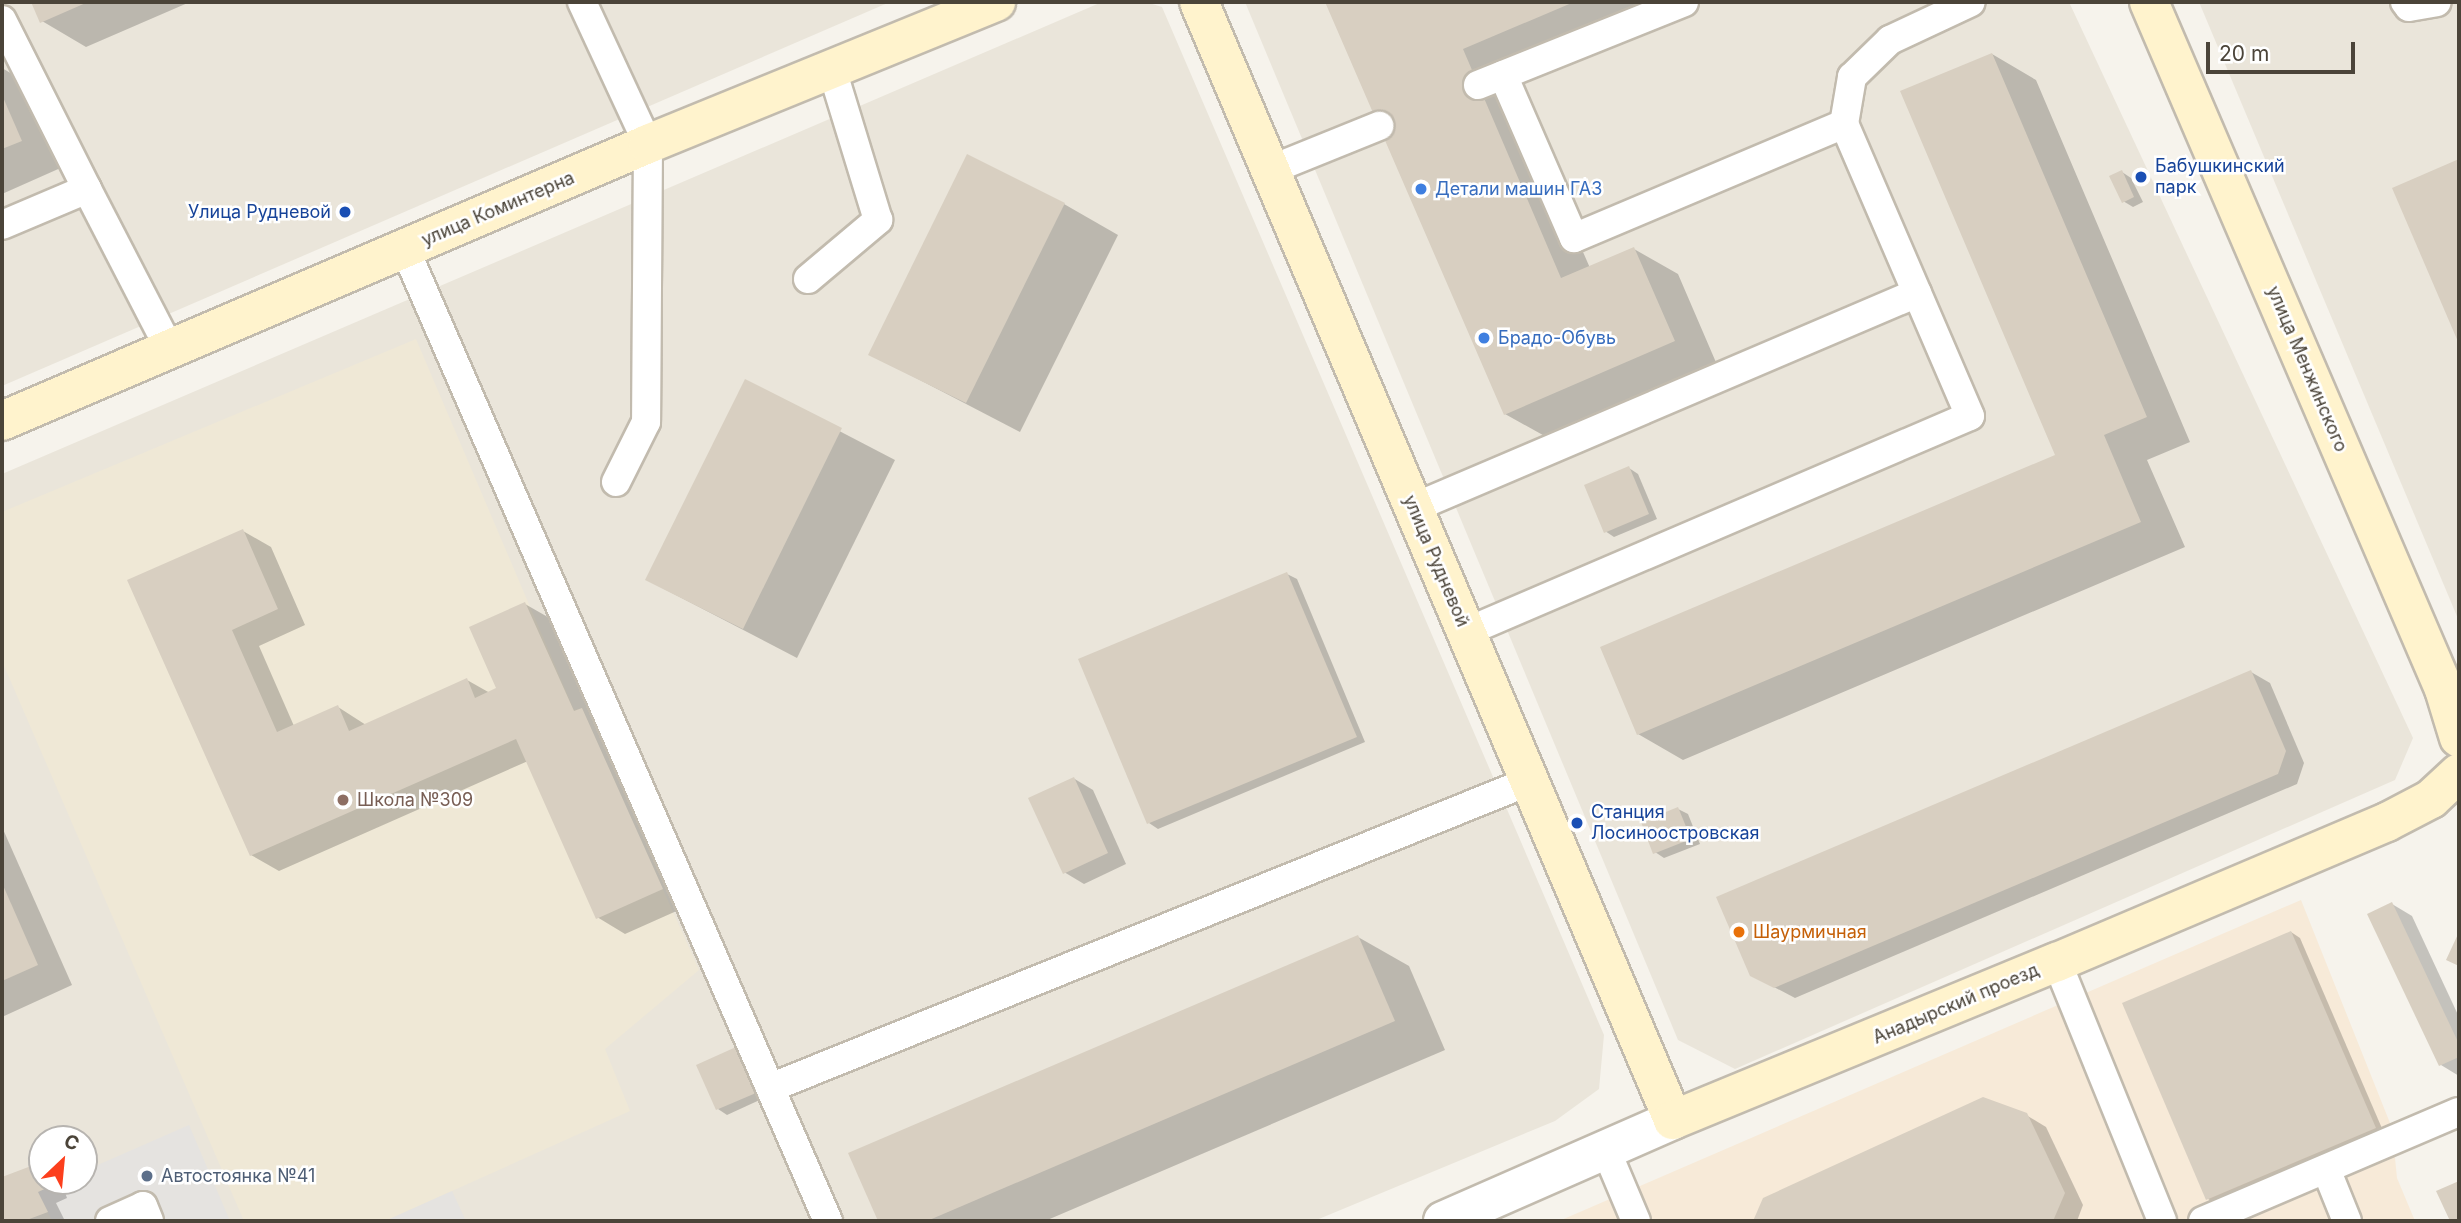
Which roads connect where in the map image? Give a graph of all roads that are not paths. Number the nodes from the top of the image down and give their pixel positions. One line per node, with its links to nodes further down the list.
1 (582, 2): 13 (lane)
2 (996, 2): 10 (street, улица Коминтерна)
3 (1199, 2): 14 (street, улица Рудневой)
4 (1684, 2): 11 (lane)
5 (1971, 2): 11 (lane)
6 (2149, 2): 25 (street, улица Менжинского)
7 (2405, 2): 8 (lane)
8 (2437, 2)
9 (2, 20): 15 (lane)
10 (832, 69): 13 (street, улица Коминтерна); 18 (lane)
11 (1844, 124): 19 (lane)
12 (1379, 126): 14 (lane)
13 (648, 144): 17 (street, улица Коминтерна); 22 (lane)
14 (1270, 170): 23 (street, улица Рудневой)
15 (87, 189): 16 (lane); 20 (lane)
16 (2, 225)
17 (405, 249): 20 (street, улица Коминтерна); 29 (lane)
18 (808, 279)
19 (1917, 293): 23 (lane); 24 (lane)
20 (170, 349): 21 (street, улица Коминтерна)
21 (2, 421)
22 (616, 482)
23 (1413, 508): 24 (street, улица Рудневой)
24 (1466, 632): 27 (street, улица Рудневой)
25 (2459, 738)
26 (2459, 772): 28 (street, Анадырский проезд)
27 (1530, 781): 29 (lane); 31 (street, улица Рудневой)
28 (2057, 962): 31 (street, Анадырский проезд); 39 (lane)
29 (770, 1088): 36 (lane)
30 (2459, 1112): 33 (lane)
31 (1673, 1120): 32 (street, Анадырский проезд)
32 (1606, 1150): 37 (street, Анадырский проезд); 38 (lane)
33 (2326, 1169): 40 (lane); 41 (lane)
34 (110, 1221): 35 (lane)
35 (149, 1221)
36 (828, 1221)
37 (1443, 1221)
38 (1636, 1221)
39 (2162, 1221)
40 (2203, 1221)
41 (2347, 1221)

